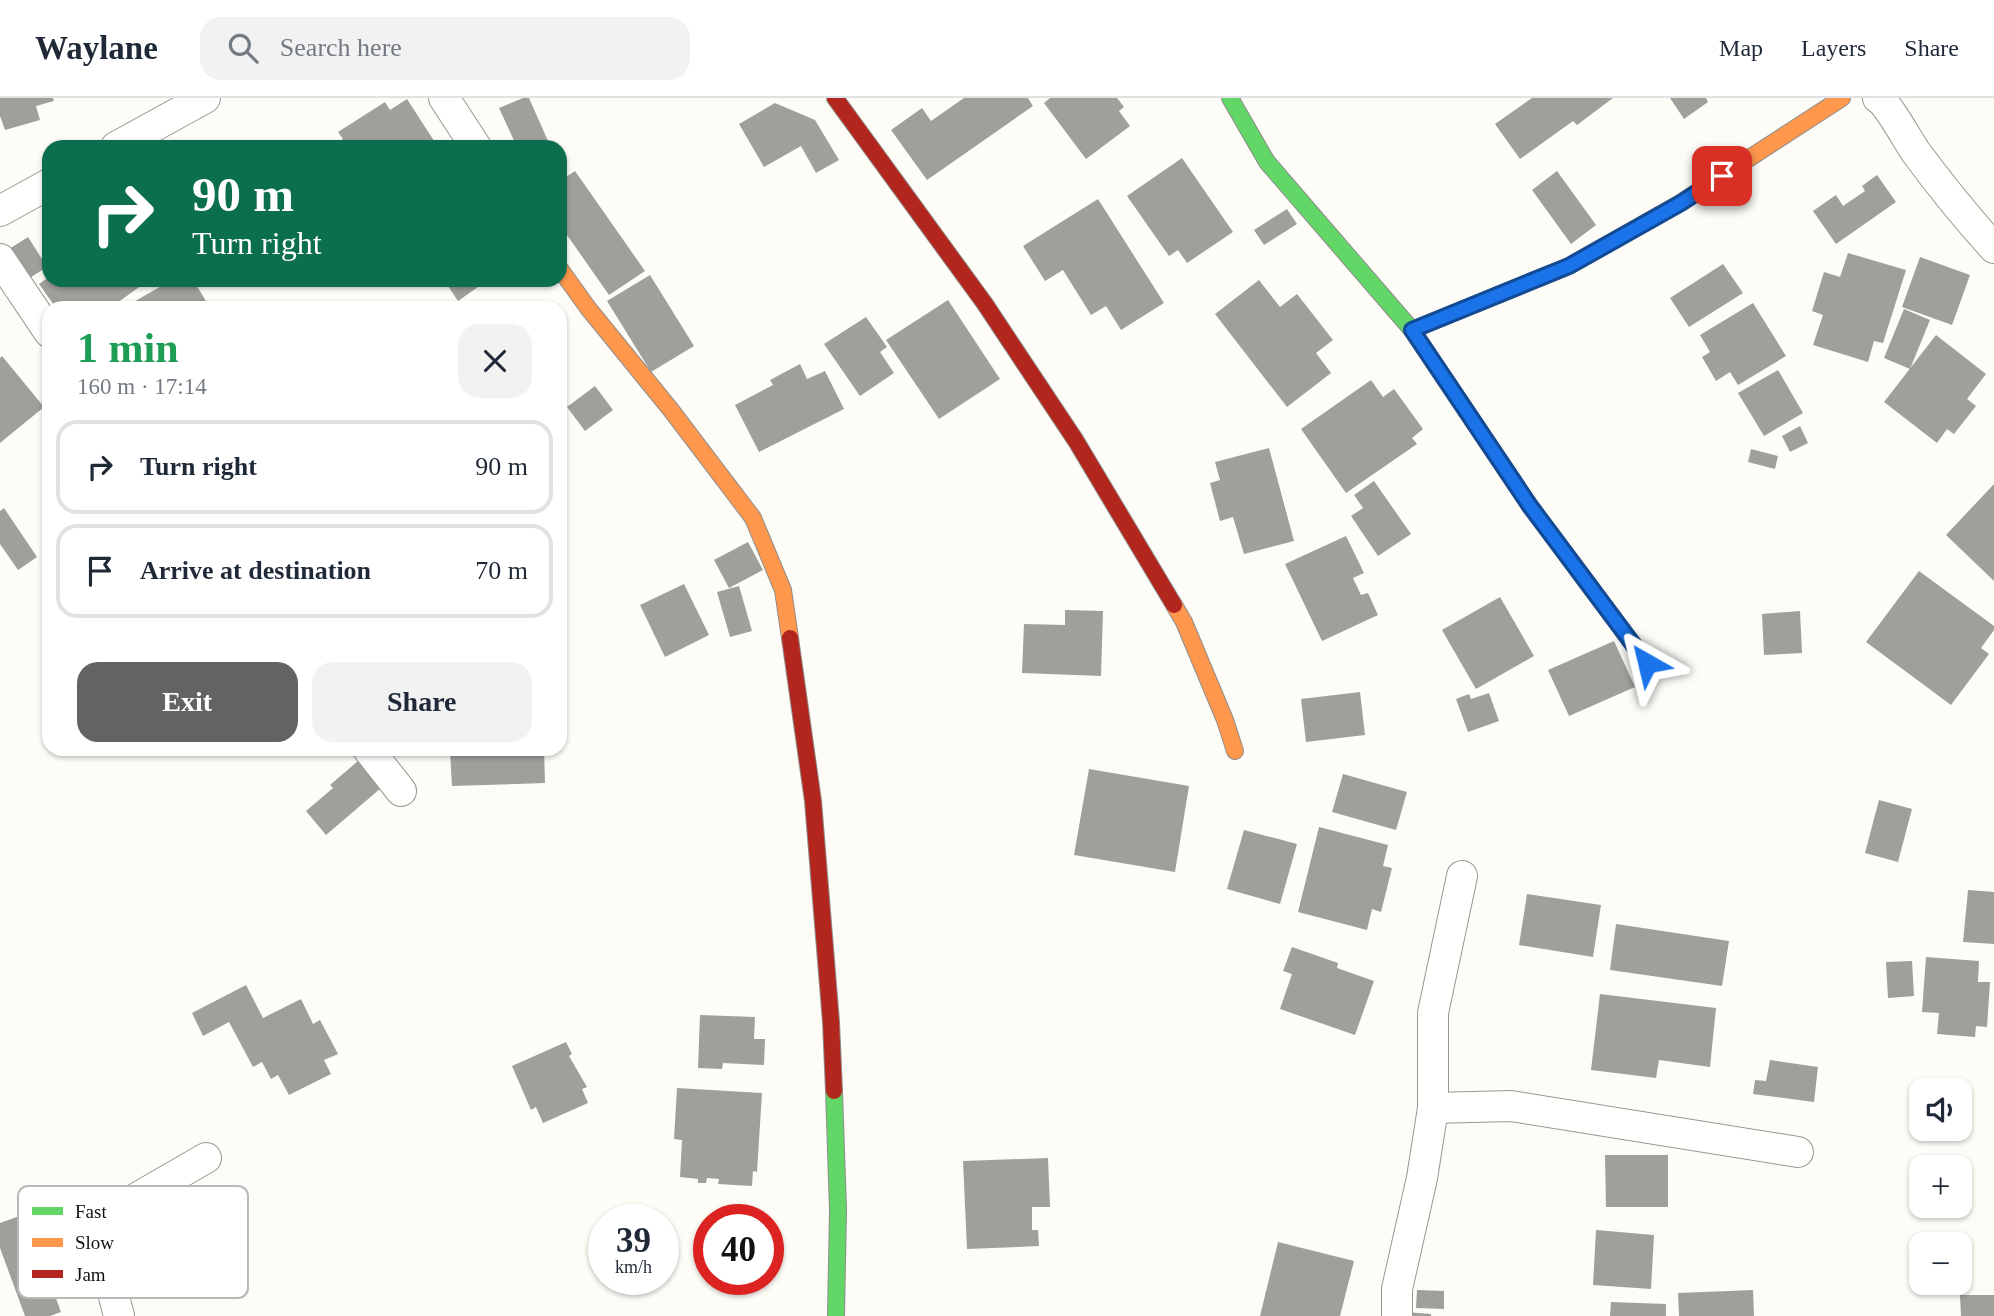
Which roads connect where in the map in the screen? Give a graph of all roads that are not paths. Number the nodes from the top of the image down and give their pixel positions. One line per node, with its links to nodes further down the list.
1 (205, 98): 7 (street)
2 (444, 98): 8 (street)
3 (835, 98): 17 (street)
4 (1230, 98): 15 (street)
5 (1843, 98): 15 (street)
6 (1878, 98): 11 (street)
7 (129, 140)
8 (471, 140)
9 (42, 188): 10 (street)
10 (0, 211)
11 (1994, 248)
12 (0, 259): 14 (street)
13 (567, 279): 27 (street)
14 (42, 322)
15 (1412, 330): 16 (street)
16 (1647, 663)
17 (1235, 751)
18 (374, 756): 19 (street)
19 (401, 790)
20 (1462, 876): 21 (street)
21 (1433, 1108): 22 (street); 28 (street)
22 (1798, 1152)
23 (206, 1158): 24 (street)
24 (157, 1186)
25 (114, 1298): 26 (street)
26 (119, 1316)
27 (836, 1316)
28 (1397, 1316)

